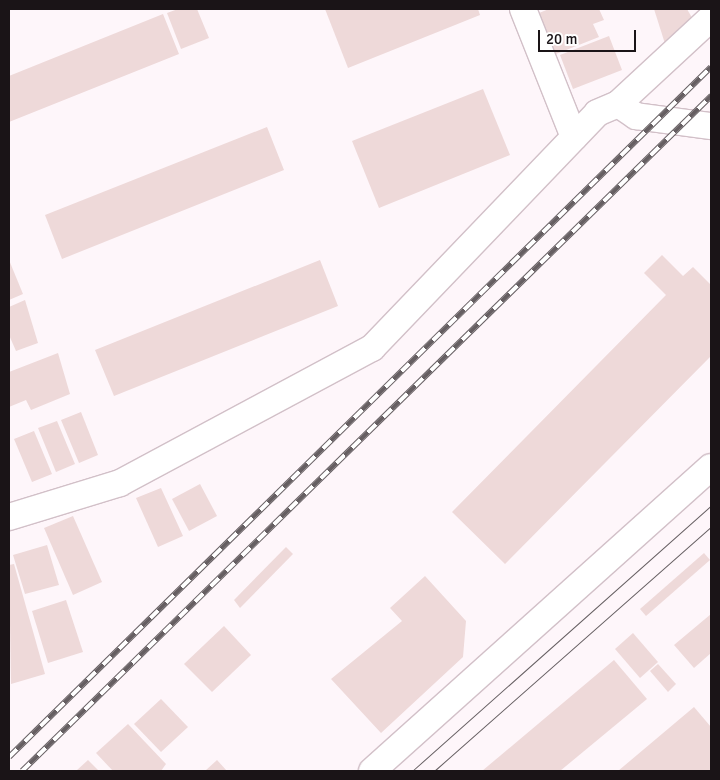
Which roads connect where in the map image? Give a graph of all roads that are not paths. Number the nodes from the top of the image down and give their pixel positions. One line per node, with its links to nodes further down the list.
1 (523, 9): 5 (street)
2 (711, 18): 3 (street)
3 (618, 104): 4 (street); 5 (street)
4 (711, 126)
5 (574, 137): 7 (street)
6 (711, 467): 8 (street)
7 (9, 517)
8 (372, 771)

